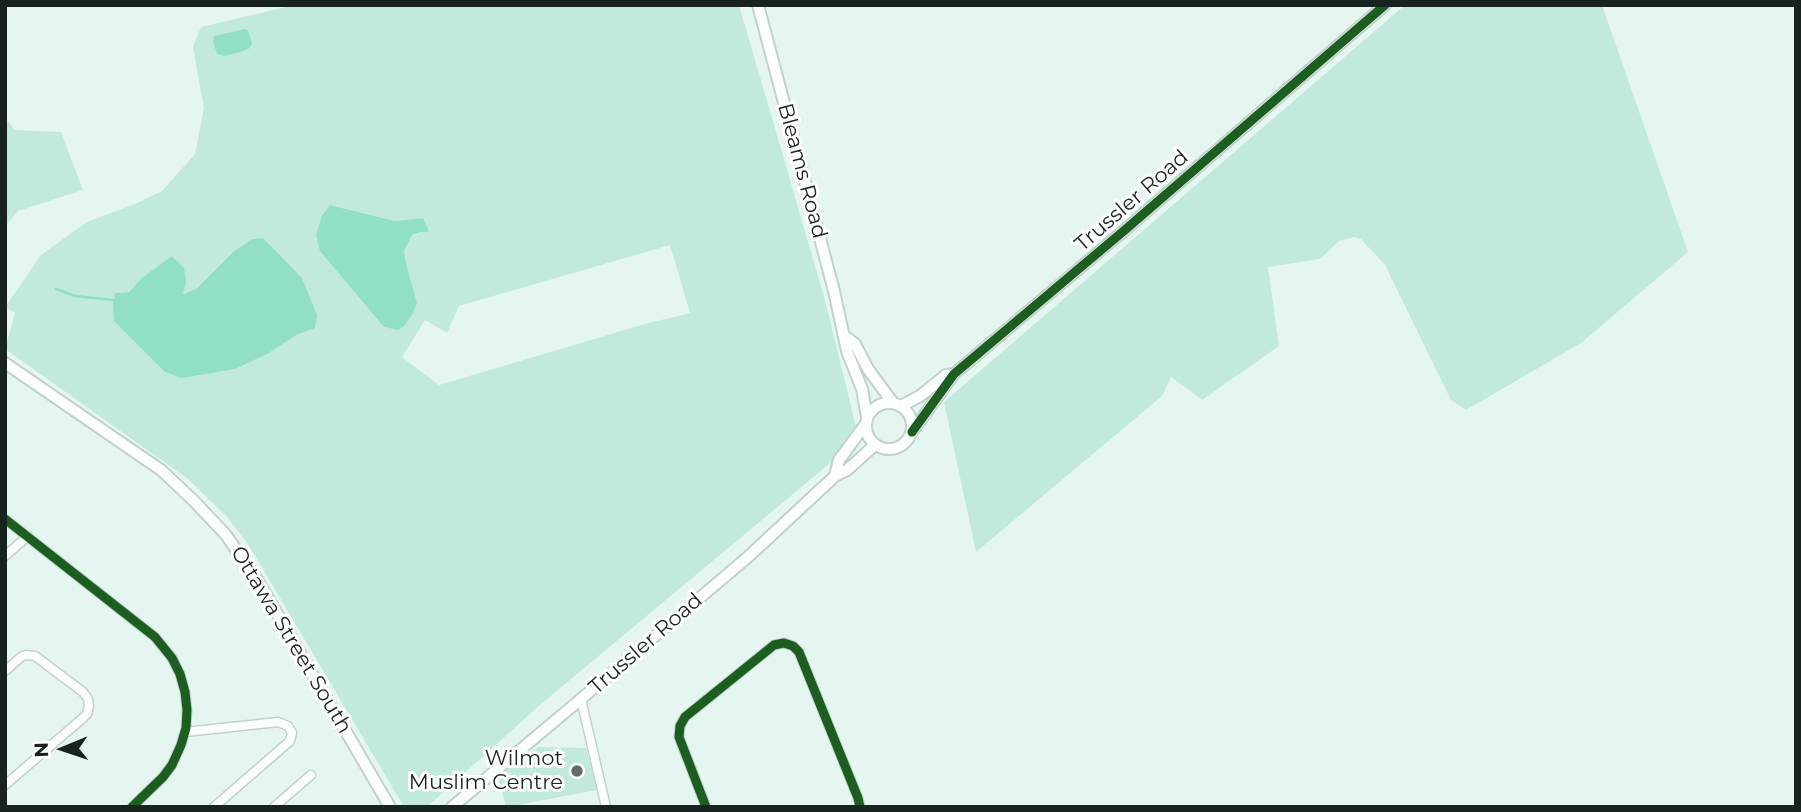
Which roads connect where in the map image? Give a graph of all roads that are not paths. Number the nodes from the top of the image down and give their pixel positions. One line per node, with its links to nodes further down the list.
1 (758, 5): 3 (main road, Bleams Road)
2 (1385, 5): 5 (main road, Trussler Road)
3 (846, 337): 6 (main road, Bleams Road); 7 (main road, Bleams Road)
4 (5, 363): 22 (main road, Ottawa Street South)
5 (954, 374): 6 (main road, Trussler Road); 8 (main road, Trussler Road)
6 (897, 405): 7 (main road); 8 (main road)
7 (866, 421): 9 (main road); 10 (main road, Trussler Road)
8 (912, 432): 9 (main road)
9 (875, 445): 10 (main road, Trussler Road)
10 (835, 475): 15 (main road, Trussler Road)
11 (5, 519): 12 (street)
12 (27, 536): 13 (street); 16 (street)
13 (5, 556)
14 (5, 671): 18 (street)
15 (581, 699): 23 (main road, Trussler Road); 24 (street)
16 (185, 732): 19 (street); 20 (street)
17 (311, 775): 21 (street)
18 (5, 785)
19 (132, 807)
20 (214, 807)
21 (275, 807)
22 (390, 807)
23 (452, 807)
24 (606, 807)
25 (706, 807): 26 (street)
26 (860, 807)

